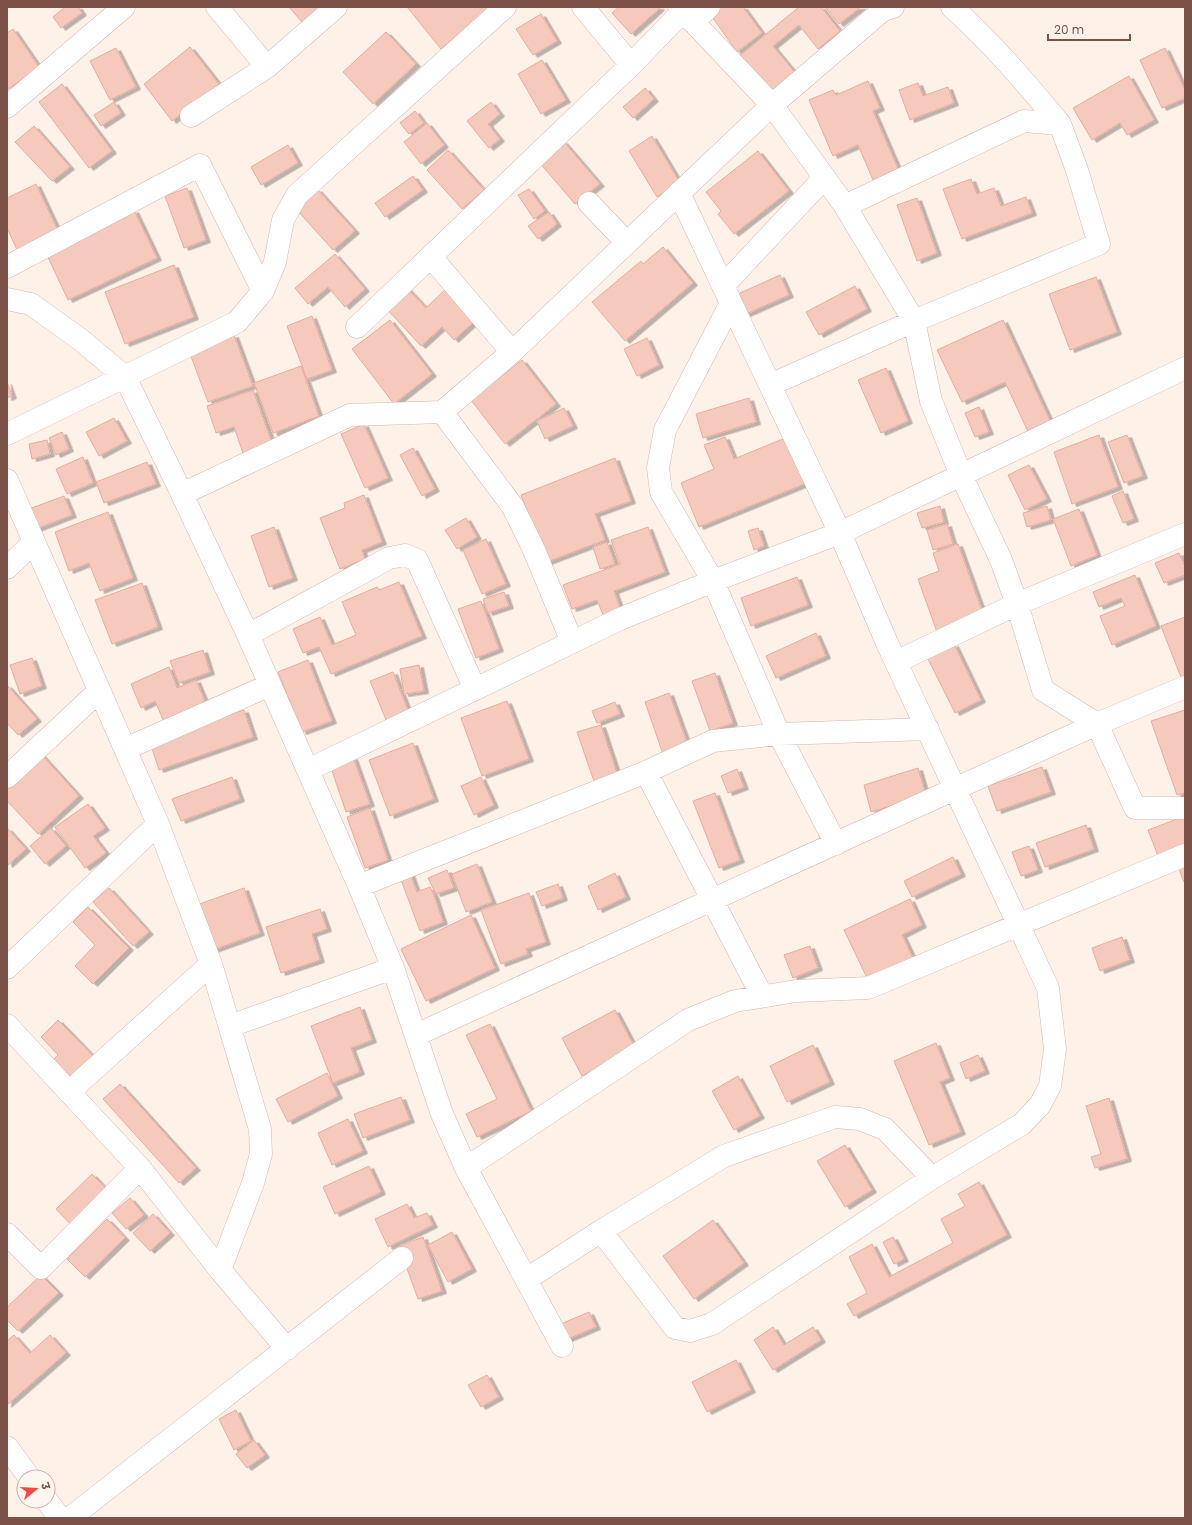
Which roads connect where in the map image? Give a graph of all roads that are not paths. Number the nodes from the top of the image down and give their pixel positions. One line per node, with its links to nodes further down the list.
1 (124, 7): 13 (street)
2 (217, 7): 11 (street)
3 (336, 7): 11 (street)
4 (505, 7): 23 (street)
5 (583, 7): 10 (street)
6 (709, 7): 9 (street)
7 (952, 7): 15 (street)
8 (887, 8): 12 (street)
9 (685, 13): 10 (street); 12 (street)
10 (631, 66): 21 (street)
11 (267, 67): 14 (street)
12 (772, 105): 16 (street); 17 (street)
13 (7, 107)
14 (191, 116)
15 (1060, 124): 19 (street); 26 (street)
16 (824, 178): 19 (street); 24 (street)
17 (679, 193): 20 (street); 24 (street)
18 (589, 203): 20 (street)
19 (845, 206): 26 (street)
20 (627, 243): 28 (street)
21 (430, 257): 27 (street); 28 (street)
22 (7, 268): 23 (street)
23 (264, 291): 30 (street)
24 (727, 294): 31 (street); 41 (street)
25 (7, 299): 30 (street)
26 (914, 321): 31 (street); 34 (street)
27 (357, 327)
28 (512, 352): 32 (street)
29 (1185, 368): 34 (street)
30 (124, 377): 33 (street); 36 (street)
31 (770, 385): 37 (street)
32 (442, 412): 36 (street); 44 (street)
33 (7, 434)
34 (961, 475): 37 (street); 42 (street)
35 (7, 480): 39 (street)
36 (182, 494): 43 (street)
37 (840, 533): 41 (street); 45 (street)
38 (1185, 534): 42 (street)
39 (34, 542): 40 (street); 49 (street)
40 (7, 568)
41 (713, 581): 44 (street); 52 (street)
42 (1017, 604): 45 (street); 50 (street)
43 (248, 635): 46 (street); 48 (street)
44 (572, 642): 48 (street)
45 (896, 662): 51 (street)
46 (270, 685): 53 (street); 54 (street)
47 (1185, 687): 50 (street)
48 (474, 689): 54 (street)
49 (99, 690): 53 (street); 56 (street)
50 (1097, 724): 57 (street); 58 (street)
51 (928, 728): 52 (street); 57 (street)
52 (779, 734): 55 (street); 60 (street)
53 (125, 749): 59 (street)
54 (308, 770): 62 (street)
55 (646, 772): 62 (street); 63 (street)
56 (7, 777)
57 (956, 789): 60 (street); 64 (street)
58 (1185, 808)
59 (158, 824): 65 (street); 66 (street)
60 (836, 844): 63 (street)
61 (1185, 855): 64 (street)
62 (359, 886): 67 (street)
63 (713, 900): 68 (street); 71 (street)
64 (1019, 925): 68 (street); 75 (street)
65 (211, 964): 70 (street); 72 (street)
66 (7, 968)
67 (393, 968): 70 (street); 71 (street)
68 (762, 996): 74 (street)
69 (7, 1025): 72 (street)
70 (230, 1026): 79 (street)
71 (416, 1035): 74 (street)
72 (70, 1093): 73 (street)
73 (140, 1168): 77 (street); 79 (street)
74 (466, 1168): 80 (street)
75 (932, 1178): 76 (street); 76 (street)
76 (601, 1231): 80 (street)
77 (7, 1234)
78 (402, 1258): 82 (street)
79 (220, 1270): 82 (street)
80 (527, 1279): 81 (street)
81 (562, 1346)
82 (287, 1349): 87 (street)
83 (7, 1447): 84 (street)
84 (23, 1469)
85 (53, 1509): 86 (street)
86 (60, 1518)
87 (70, 1518)

